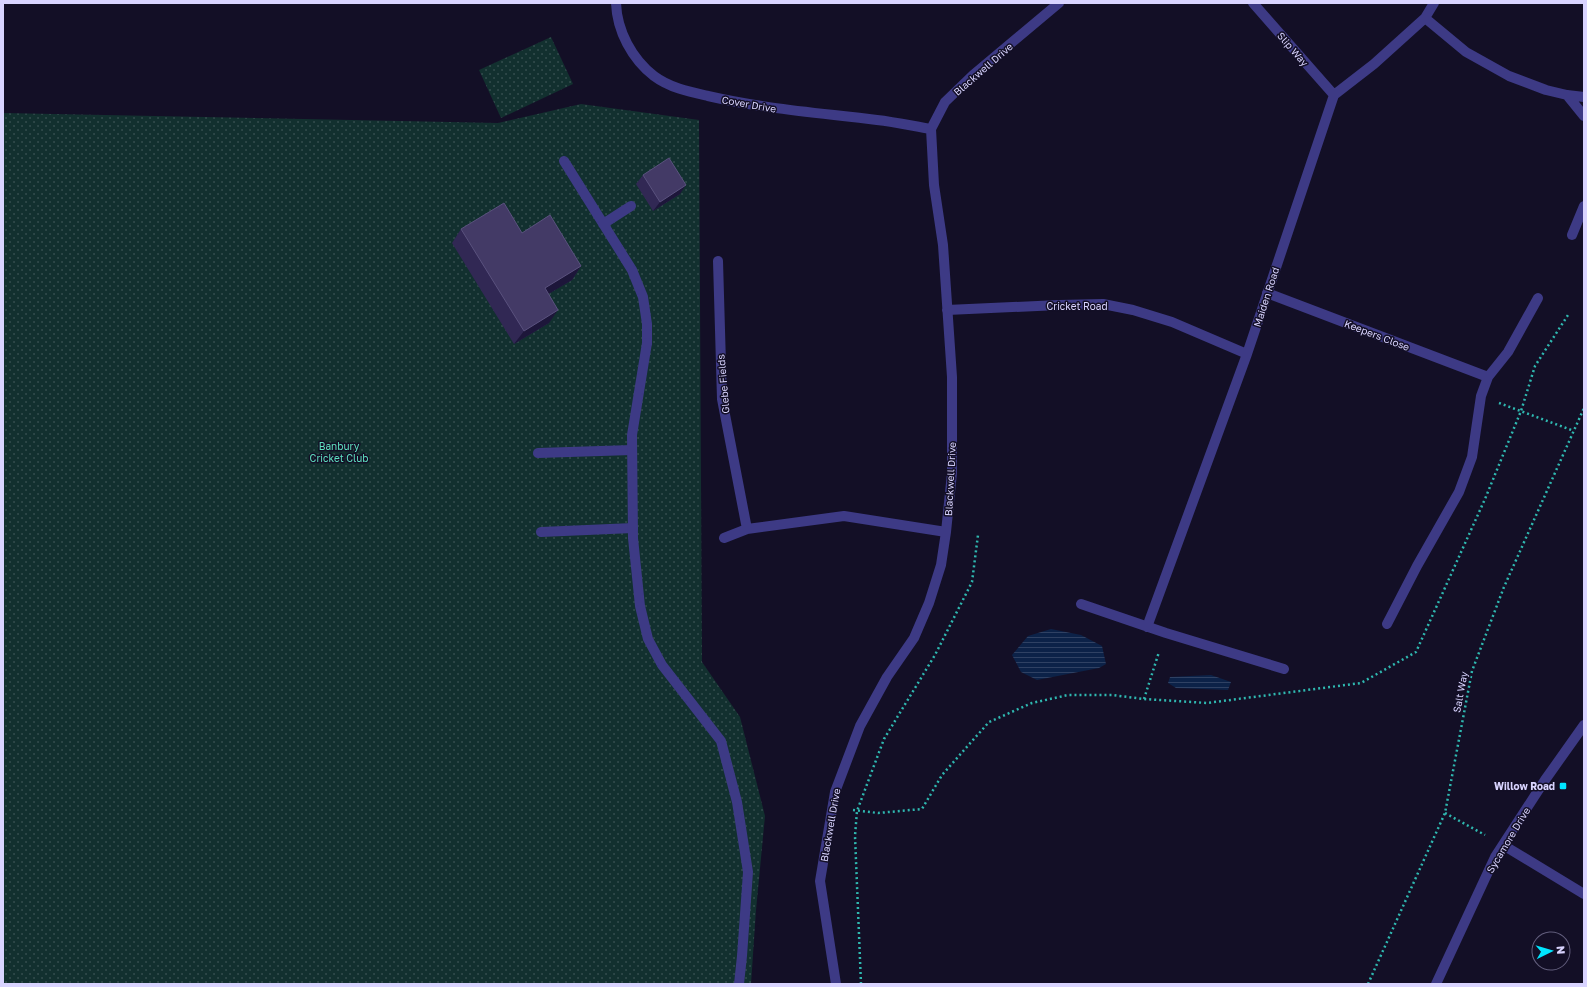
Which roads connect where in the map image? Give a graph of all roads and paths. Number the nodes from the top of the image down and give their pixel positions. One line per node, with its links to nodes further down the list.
1 (616, 3): 10 (street, Cover Drive)
2 (1059, 3): 10 (street, Blackwell Drive)
3 (1253, 3): 6 (street, Slip Way)
4 (1434, 3): 5 (street)
5 (1425, 18): 6 (street); 7 (street)
6 (1334, 95): 17 (street, Maiden Road)
7 (1567, 95): 8 (street); 9 (street)
8 (1584, 97)
9 (1584, 116)
10 (931, 129): 19 (street, Blackwell Drive)
11 (564, 161): 14 (street)
12 (631, 206): 14 (street)
13 (1584, 206): 15 (street)
14 (603, 224): 27 (street)
15 (1572, 235)
16 (718, 262): 30 (street, Glebe Fields)
17 (1267, 293): 21 (street, Maiden Road); 22 (street, Keepers Close)
18 (1538, 298): 22 (street)
19 (947, 310): 21 (street, Cricket Road); 32 (street, Blackwell Drive)
20 (1568, 315): 25 (path)
21 (1247, 354): 37 (street, Maiden Road)
22 (1488, 376): 23 (street)
23 (1481, 396): 25 (path); 36 (street)
24 (1584, 408): 26 (path, Salt Way)
25 (1521, 411): 26 (path); 40 (path)
26 (1574, 431): 44 (path, Salt Way)
27 (632, 450): 28 (street); 29 (street)
28 (538, 453)
29 (633, 528): 31 (street); 47 (street)
30 (747, 529): 32 (street); 34 (street)
31 (541, 532)
32 (946, 532): 42 (street, Blackwell Drive)
33 (978, 535): 43 (path)
34 (724, 538)
35 (1081, 604): 37 (street)
36 (1387, 624)
37 (1147, 627): 38 (street)
38 (1166, 633): 39 (street); 40 (path)
39 (1284, 669)
40 (1144, 699): 43 (path)
41 (1584, 725): 45 (street, Sycamore Drive)
42 (832, 808): 43 (path); 48 (street, Blackwell Drive)
43 (857, 811): 49 (path)
44 (1445, 813): 45 (path); 50 (path, Salt Way)
45 (1503, 845): 46 (street); 51 (street, Sycamore Drive)
46 (1584, 894)
47 (739, 984)
48 (836, 984)
49 (861, 984)
50 (1368, 984)
51 (1436, 984)

